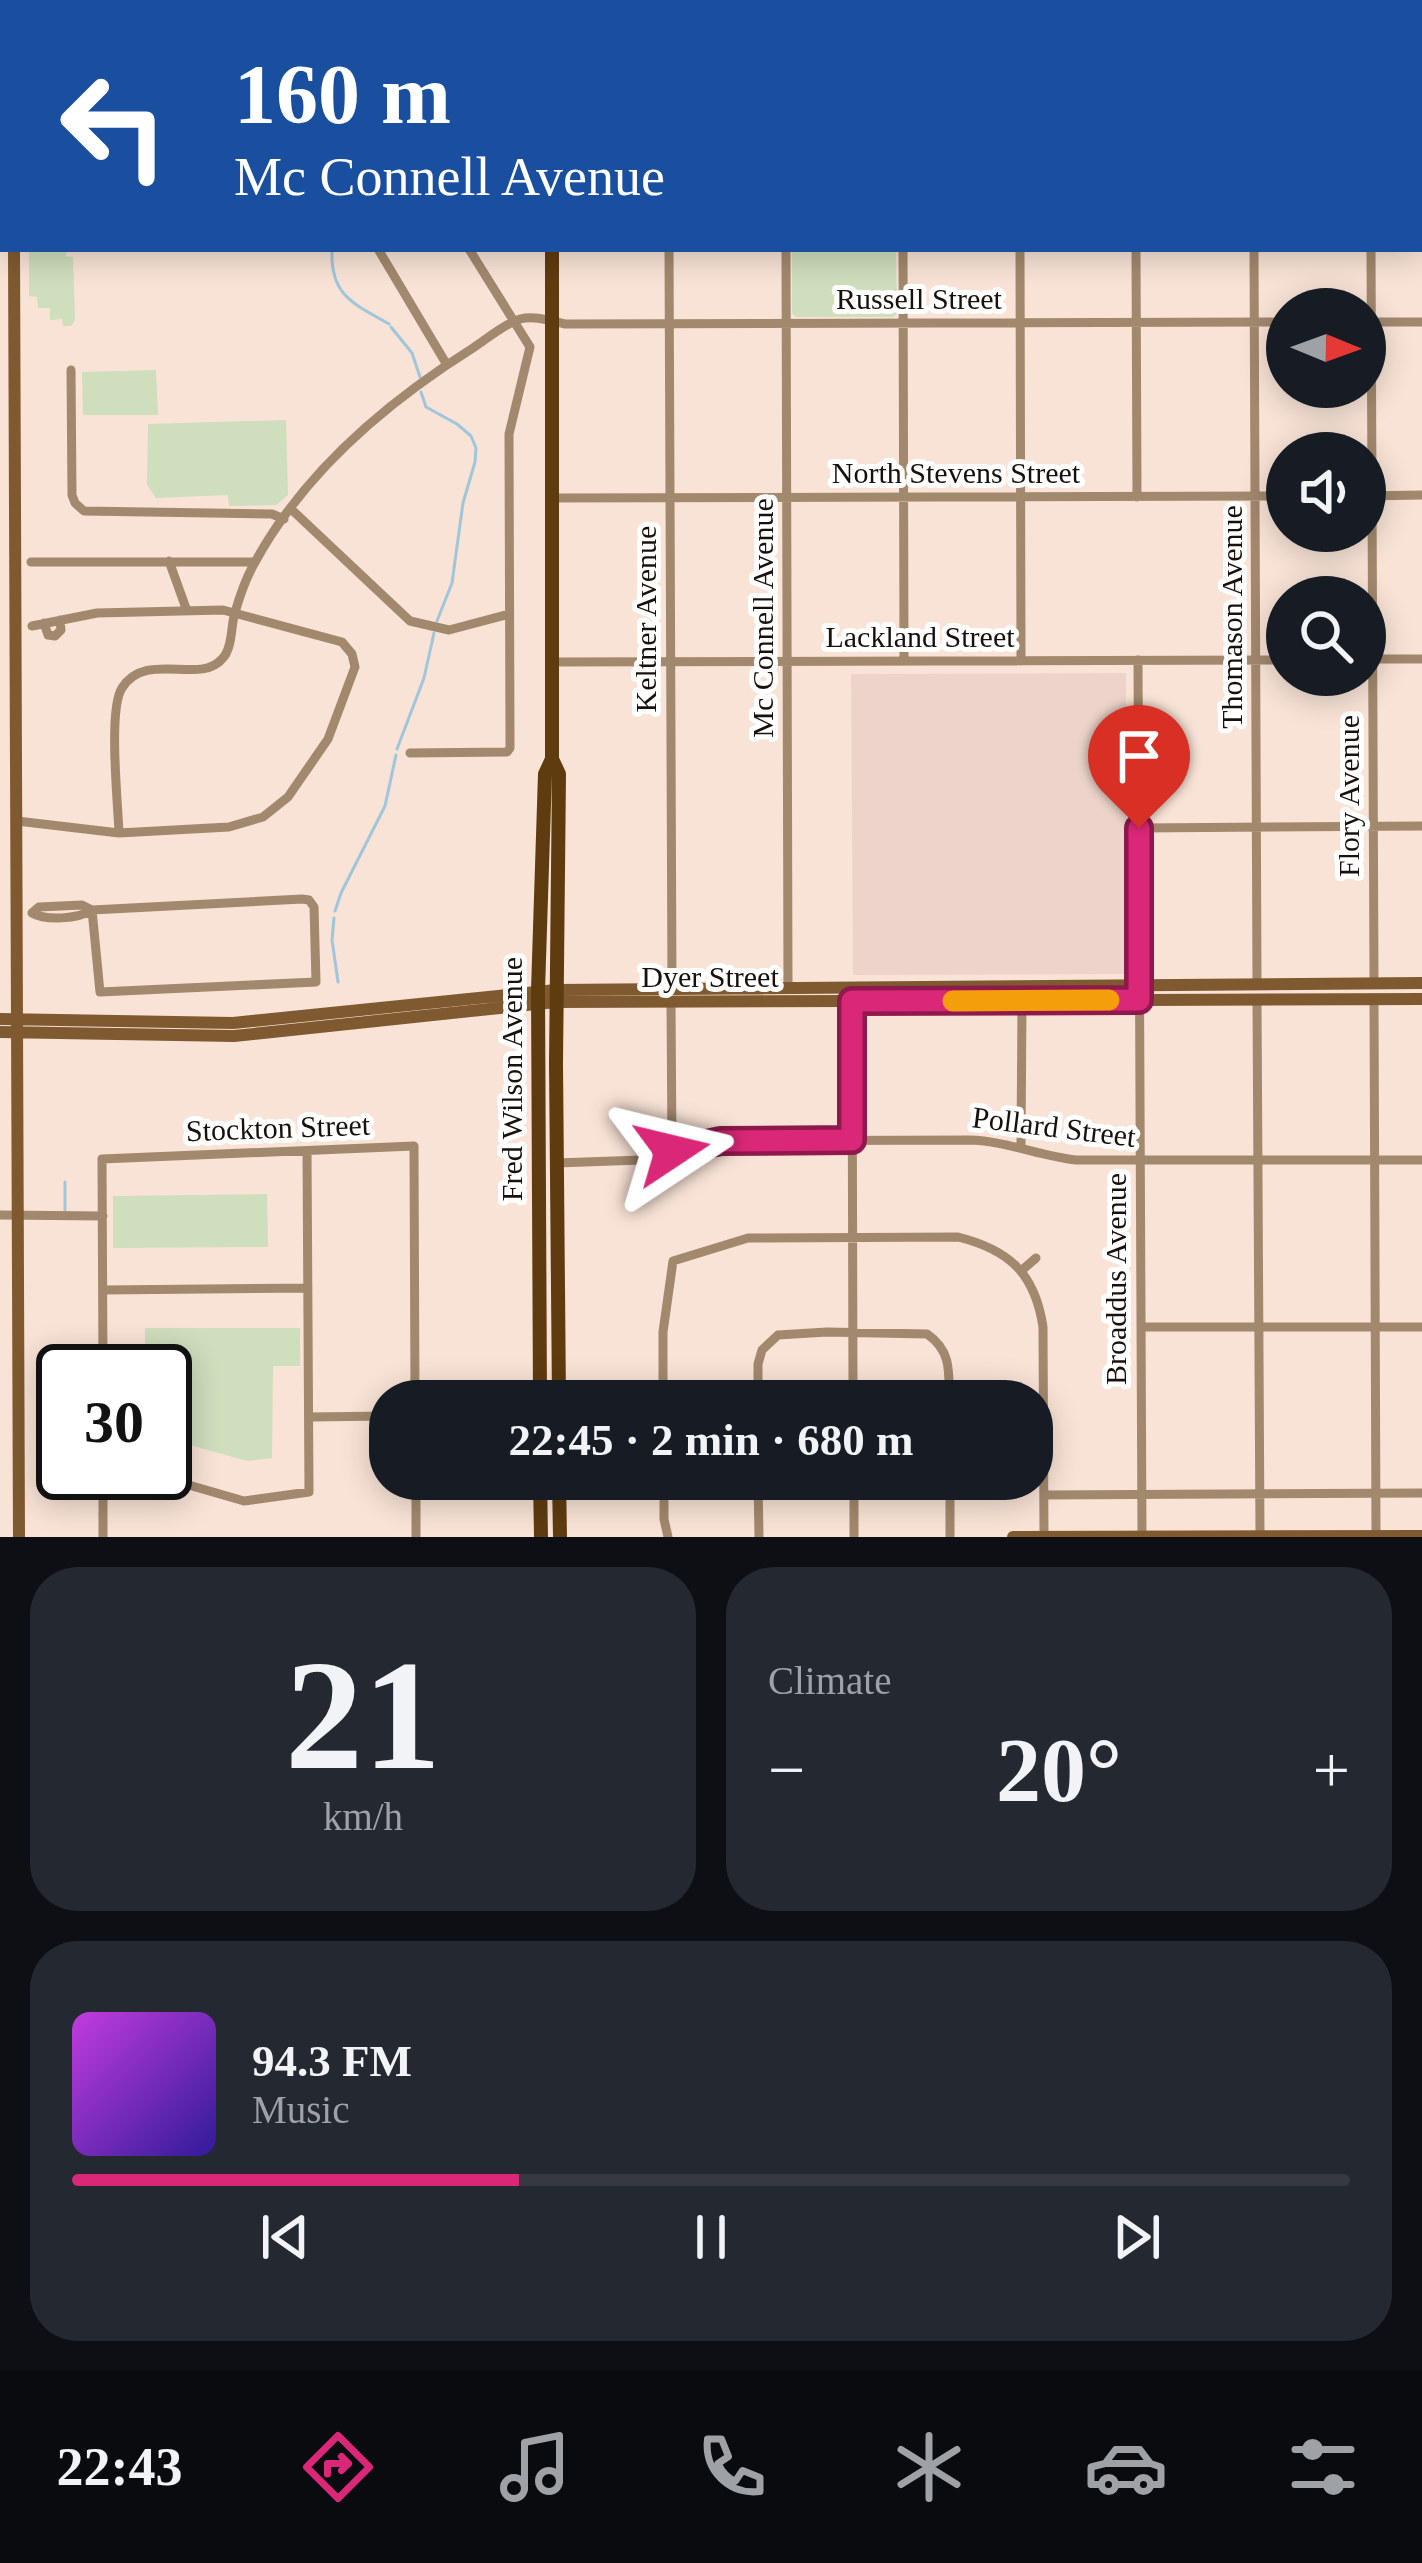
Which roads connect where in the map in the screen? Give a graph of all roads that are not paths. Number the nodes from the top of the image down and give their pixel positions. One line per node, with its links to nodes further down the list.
1 (14, 252): 24 (main road)
2 (380, 252): 25 (street)
3 (471, 252): 14 (street)
4 (552, 252): 13 (main road, Fred Wilson Avenue)
5 (669, 252): 23 (street, Keltner Avenue)
6 (786, 252): 20 (street, Mc Connell Avenue)
7 (903, 252): 21 (street)
8 (1020, 252): 22 (street)
9 (1136, 252): 15 (street)
10 (1254, 252): 16 (street, Thomason Avenue)
11 (1371, 252): 12 (street, Flory Avenue)
12 (1369, 288)
13 (552, 321): 14 (street, Russell Street); 23 (street, Russell Street); 33 (main road, Fred Wilson Avenue)
14 (515, 322): 25 (street); 45 (street)
15 (1137, 322): 16 (street, Russell Street); 22 (street, Russell Street); 28 (street)
16 (1255, 322): 17 (street, Russell Street); 29 (street, Thomason Avenue)
17 (1266, 322)
18 (1386, 322): 19 (street)
19 (1422, 322)
20 (786, 323): 21 (street, Russell Street); 23 (street, Russell Street); 34 (street, Mc Connell Avenue)
21 (904, 323): 22 (street, Russell Street); 35 (street)
22 (1020, 323): 32 (street)
23 (669, 324): 36 (street, Keltner Avenue)
24 (7, 359): 39 (main road)
25 (447, 364): 37 (street)
26 (71, 370): 37 (street)
27 (1422, 495): 31 (street)
28 (1137, 496): 29 (street, North Stevens Street); 32 (street, North Stevens Street)
29 (1255, 496): 30 (street, North Stevens Street); 50 (street, Thomason Avenue)
30 (1266, 496)
31 (1386, 496)
32 (1020, 497): 35 (street, North Stevens Street); 53 (street)
33 (553, 498): 36 (street, North Stevens Street); 54 (main road, Fred Wilson Avenue)
34 (787, 498): 35 (street, North Stevens Street); 36 (street, North Stevens Street); 56 (street, Mc Connell Avenue)
35 (904, 498): 52 (street)
36 (670, 499): 55 (street, Keltner Avenue)
37 (288, 514): 42 (street); 45 (street)
38 (0, 526): 39 (street)
39 (16, 526): 58 (main road)
40 (169, 561): 41 (street); 42 (street); 43 (street)
41 (31, 562)
42 (255, 562): 44 (street)
43 (187, 610): 44 (street); 46 (street)
44 (235, 612): 67 (street); 67 (street)
45 (509, 614): 60 (street)
46 (38, 624)
47 (1386, 659): 48 (street)
48 (1422, 659)
49 (1138, 660): 50 (street, Lackland Street); 53 (street, Lackland Street); 66 (street, Broaddus Avenue)
50 (1256, 660): 51 (street, Lackland Street); 64 (street, Thomason Avenue)
51 (1266, 660)
52 (904, 661): 53 (street, Lackland Street); 56 (street, Lackland Street)
53 (1021, 661)
54 (554, 662): 55 (street, Lackland Street); 61 (main road, Fred Wilson Avenue)
55 (670, 662): 56 (street, Lackland Street); 77 (street, Keltner Avenue)
56 (788, 662): 71 (street, Mc Connell Avenue)
57 (0, 694): 58 (street)
58 (16, 694): 62 (main road)
59 (1370, 696): 65 (street, Flory Avenue)
60 (410, 753)
61 (552, 758): 78 (main road, Fred Wilson Avenue); 79 (main road, Fred Wilson Avenue)
62 (17, 821): 67 (street); 69 (main road)
63 (1422, 826): 65 (street)
64 (1257, 827): 65 (street); 66 (street); 74 (street, Thomason Avenue)
65 (1373, 827): 73 (street, Flory Avenue)
66 (1139, 828): 76 (street, Broaddus Avenue)
67 (119, 833)
68 (92, 910): 68 (street); 69 (street)
69 (24, 914): 84 (main road)
70 (1422, 986): 73 (main road, Dyer Street)
71 (788, 987): 72 (main road, Dyer Street); 77 (main road, Dyer Street); 81 (main road)
72 (890, 987): 75 (main road, Dyer Street); 82 (main road)
73 (1374, 991): 74 (main road, Dyer Street); 74 (main road, Dyer Street); 80 (main road, Dyer Street); 91 (street, Flory Avenue)
74 (1257, 992): 76 (main road, Dyer Street); 90 (street, Thomason Avenue)
75 (1022, 993): 76 (main road, Dyer Street); 82 (main road, Dyer Street); 87 (street)
76 (1140, 993): 94 (street, Broaddus Avenue)
77 (672, 995): 78 (main road, Dyer Street); 81 (main road, Dyer Street); 89 (street, Keltner Avenue)
78 (556, 996): 79 (main road, Dyer Street); 93 (main road, Fred Wilson Avenue)
79 (538, 997): 84 (main road, Dyer Street); 95 (main road, Fred Wilson Avenue)
80 (1422, 999)
81 (753, 1001): 82 (main road, Dyer Street)
82 (852, 1001): 86 (street)
83 (0, 1019): 84 (main road, Dyer Street)
84 (17, 1026): 85 (main road, Dyer Street); 97 (main road)
85 (0, 1032)
86 (852, 1140): 87 (street, Pollard Street); 89 (street, Pollard Street); 99 (street)
87 (1021, 1146): 94 (street, Pollard Street)
88 (308, 1151): 98 (street, Stockton Street); 102 (street); 110 (street, Stockton Street)
89 (672, 1151): 93 (street, Pollard Street)
90 (1258, 1160): 91 (street, Pollard Street); 94 (street, Pollard Street); 105 (street, Thomason Avenue)
91 (1374, 1160): 92 (street, Pollard Street); 106 (street, Flory Avenue)
92 (1422, 1160)
93 (558, 1162): 95 (street, Pollard Street); 112 (main road, Fred Wilson Avenue)
94 (1139, 1162): 104 (street, Broaddus Avenue)
95 (538, 1163): 111 (main road, Fred Wilson Avenue)
96 (0, 1215): 97 (street)
97 (18, 1216): 98 (street); 139 (main road)
98 (103, 1216): 103 (street, Stockton Street)
99 (853, 1238): 101 (street); 108 (street); 113 (street)
100 (1036, 1258): 101 (street)
101 (1021, 1271): 117 (street)
102 (308, 1288): 103 (street); 119 (street)
103 (103, 1290): 109 (street, Stockton Street)
104 (1141, 1327): 105 (street); 125 (street, Broaddus Avenue)
105 (1259, 1327): 106 (street); 123 (street, Thomason Avenue)
106 (1375, 1328): 107 (street); 121 (street, Flory Avenue)
107 (1422, 1328)
108 (853, 1332): 114 (street); 115 (street); 116 (street)
109 (103, 1344)
110 (415, 1380)
111 (539, 1380)
112 (559, 1380)
113 (663, 1380)
114 (758, 1380)
115 (854, 1380)
116 (949, 1380)
117 (1043, 1380)
118 (369, 1416): 119 (street)
119 (309, 1417): 120 (street)
120 (192, 1486)
121 (1376, 1493): 122 (street); 123 (street); 137 (street, Flory Avenue)
122 (1422, 1493)
123 (1260, 1494): 125 (street); 149 (street, Thomason Avenue)
124 (1053, 1495): 125 (street)
125 (1141, 1495): 136 (street, Broaddus Avenue)
126 (104, 1500): 140 (street)
127 (416, 1500): 141 (street)
128 (540, 1500): 142 (main road)
129 (559, 1500): 143 (main road)
130 (664, 1500): 144 (street)
131 (758, 1500): 145 (street)
132 (854, 1500): 146 (street)
133 (950, 1500): 147 (street)
134 (1044, 1500): 135 (street)
135 (1044, 1536): 136 (main road); 148 (main road)
136 (1142, 1536): 149 (main road)
137 (1376, 1536): 138 (main road); 149 (main road)
138 (1422, 1536)
139 (19, 1537)
140 (103, 1537)
141 (416, 1537)
142 (541, 1537)
143 (560, 1537)
144 (668, 1537)
145 (759, 1537)
146 (854, 1537)
147 (950, 1537)
148 (1013, 1537)
149 (1260, 1537)

